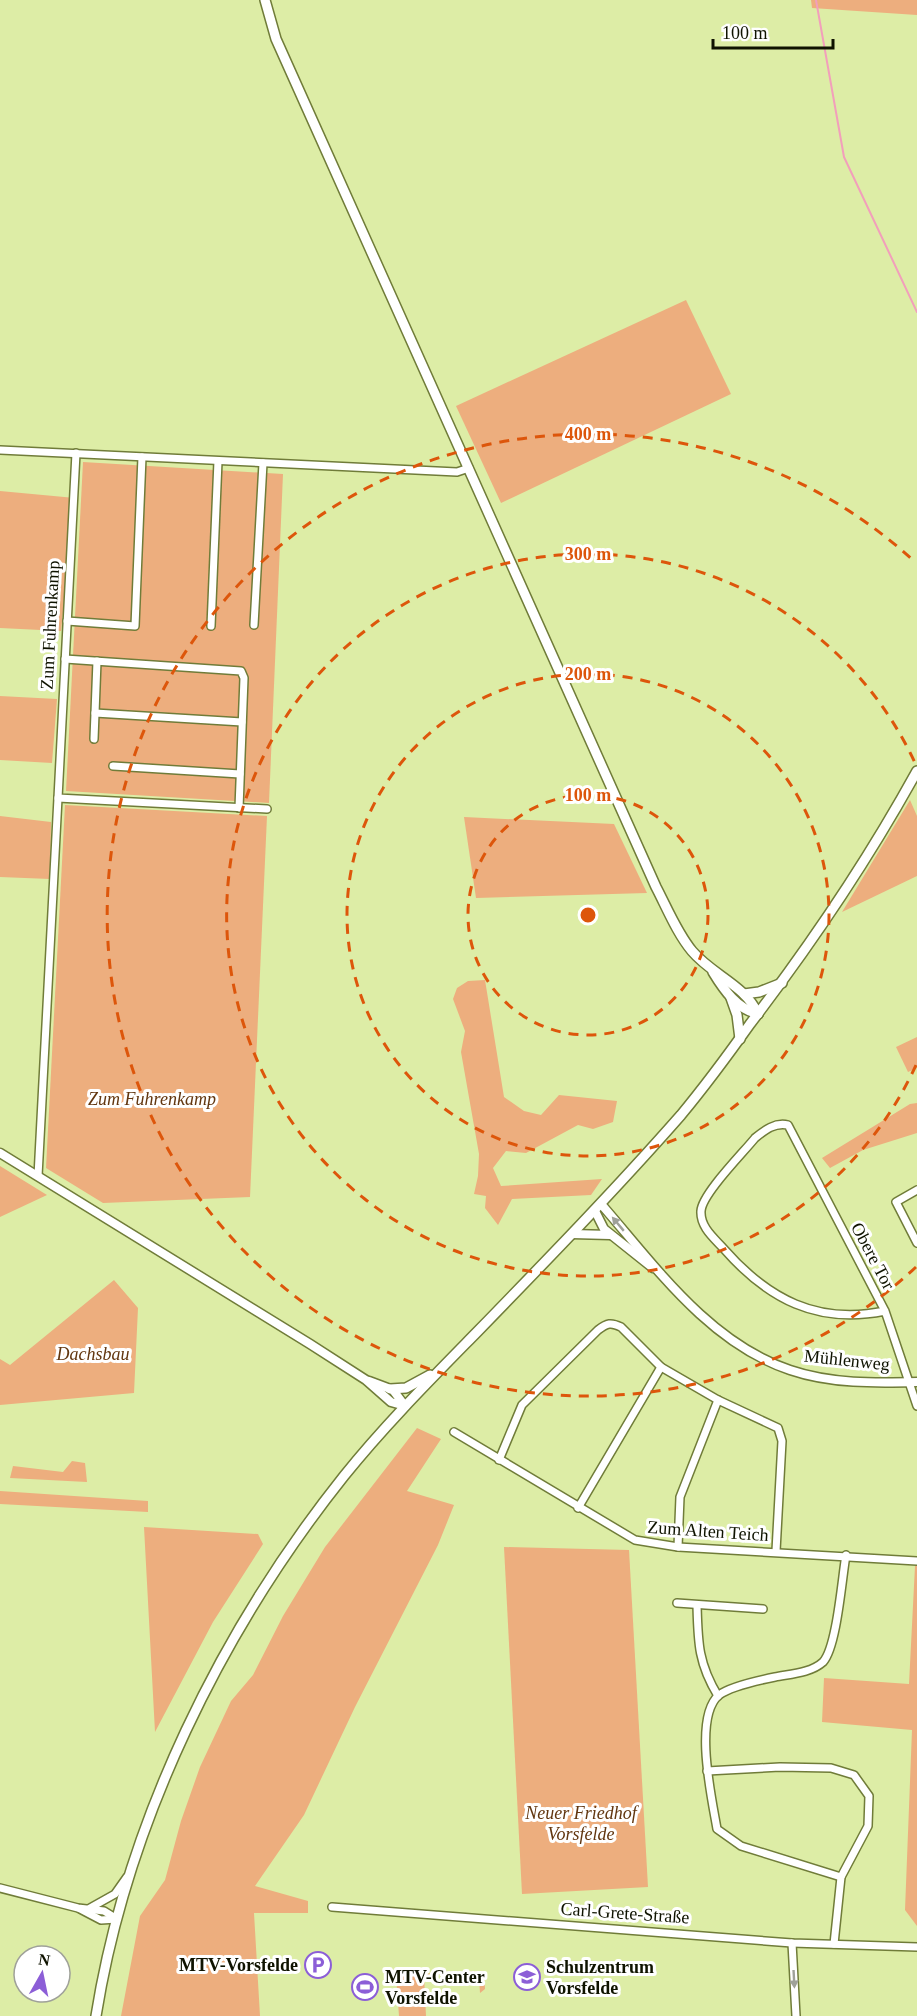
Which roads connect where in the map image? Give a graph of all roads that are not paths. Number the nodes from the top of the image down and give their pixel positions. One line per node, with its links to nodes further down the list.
1 (265, 0): 7 (main road)
2 (0, 450): 3 (street)
3 (76, 453): 4 (street); 8 (street, Zum Fuhrenkamp)
4 (142, 457): 5 (street); 8 (street)
5 (218, 461): 6 (street); 10 (street)
6 (263, 463): 7 (street); 9 (street)
7 (469, 468): 23 (main road)
8 (67, 621): 11 (street, Zum Fuhrenkamp)
9 (254, 625)
10 (211, 626)
11 (65, 659): 12 (street); 20 (street, Zum Fuhrenkamp)
12 (97, 661): 13 (street); 14 (street)
13 (95, 713): 14 (street); 15 (street)
14 (242, 722): 18 (street)
15 (94, 739)
16 (113, 766): 18 (street)
17 (917, 771): 19 (main road)
18 (240, 774): 21 (street)
19 (914, 779): 24 (main road)
20 (58, 798): 21 (street); 30 (street, Zum Fuhrenkamp)
21 (239, 808): 22 (street)
22 (267, 810)
23 (711, 969): 25 (main road); 26 (main road)
24 (782, 983): 25 (main road); 27 (main road)
25 (744, 994): 27 (main road)
26 (730, 996): 27 (main road); 28 (main road)
27 (758, 1014): 28 (main road)
28 (740, 1039): 32 (main road)
29 (0, 1153): 30 (street)
30 (38, 1176): 40 (street)
31 (917, 1190): 35 (street)
32 (598, 1207): 33 (main road); 34 (street, Mühlenweg); 36 (street, Mühlenweg, one-way to 32)
33 (572, 1234): 34 (street); 39 (main road)
34 (610, 1235): 36 (street, Mühlenweg)
35 (917, 1243)
36 (663, 1275): 41 (street, Mühlenweg)
37 (885, 1311): 37 (street, Obere Tor); 41 (street, Obere Tor)
38 (661, 1367): 43 (street); 47 (street); 48 (street)
39 (440, 1370): 42 (main road); 44 (main road)
40 (366, 1380): 42 (street); 44 (street)
41 (914, 1382): 45 (street, Obere Tor)
42 (390, 1389): 44 (street)
43 (718, 1401): 49 (street); 50 (street)
44 (405, 1406): 58 (main road)
45 (917, 1406)
46 (454, 1432): 47 (street, Zum Alten Teich)
47 (499, 1460): 48 (street, Zum Alten Teich)
48 (578, 1508): 49 (street, Zum Alten Teich)
49 (678, 1547): 50 (street, Zum Alten Teich)
50 (776, 1551): 51 (street, Zum Alten Teich)
51 (846, 1555): 52 (street, Zum Alten Teich); 56 (street)
52 (917, 1561)
53 (677, 1603): 54 (street)
54 (697, 1605): 55 (street); 56 (street)
55 (763, 1609)
56 (718, 1696): 57 (street)
57 (707, 1771): 59 (street); 59 (street)
58 (132, 1871): 63 (street); 64 (main road)
59 (841, 1877): 66 (street)
60 (0, 1888): 62 (street)
61 (332, 1907): 65 (street, Carl-Grete-Straße)
62 (78, 1908): 63 (street); 64 (street)
63 (89, 1908): 64 (street)
64 (117, 1919): 68 (main road)
65 (792, 1942): 66 (street, Carl-Grete-Straße); 69 (street, one-way to 69)
66 (834, 1944): 67 (street, Carl-Grete-Straße)
67 (917, 1947)
68 (96, 2016)
69 (796, 2016)

